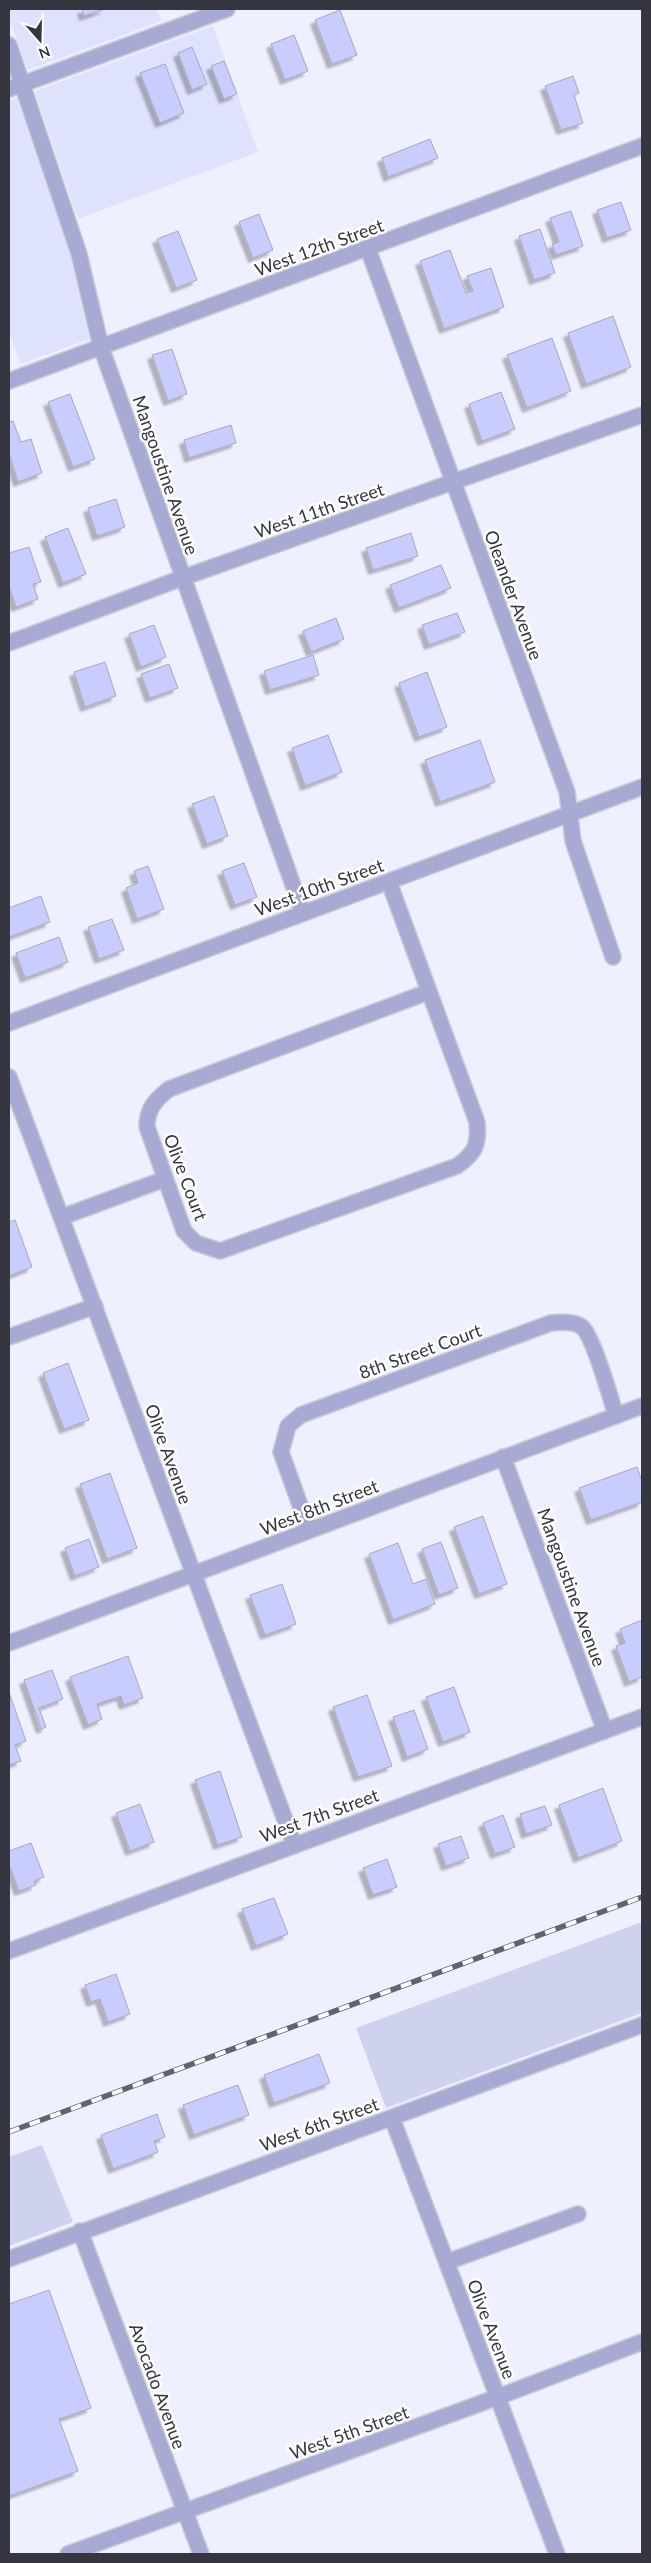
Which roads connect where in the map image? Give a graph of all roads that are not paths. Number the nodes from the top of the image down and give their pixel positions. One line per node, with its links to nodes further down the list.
1 (227, 9): 3 (street)
2 (9, 45): 3 (street, Mangoustine Avenue)
3 (16, 86): 6 (street, Mangoustine Avenue)
4 (642, 146): 5 (street, West 12th Street)
5 (368, 249): 6 (street, West 12th Street); 9 (street, Oleander Avenue)
6 (101, 347): 7 (street, West 12th Street); 10 (street, Mangoustine Avenue)
7 (9, 381)
8 (642, 415): 9 (street, West 11th Street)
9 (452, 483): 10 (street, West 11th Street); 13 (street, Oleander Avenue)
10 (182, 578): 11 (street, West 11th Street); 15 (street, Mangoustine Avenue)
11 (9, 644)
12 (642, 787): 13 (street, West 10th Street)
13 (569, 814): 14 (street, West 10th Street); 16 (street, Oleander Avenue)
14 (389, 882): 15 (street, West 10th Street); 17 (street, Olive Court)
15 (303, 913): 18 (street, West 10th Street)
16 (613, 957)
17 (428, 992): 20 (street, Olive Court); 20 (street, Olive Court)
18 (9, 1023)
19 (9, 1077): 21 (street, Olive Avenue)
20 (165, 1179): 21 (street)
21 (62, 1217): 22 (street, Olive Avenue)
22 (95, 1306): 23 (street); 28 (street, Olive Avenue)
23 (9, 1337)
24 (642, 1406): 25 (street, West 8th Street)
25 (616, 1416): 26 (street, West 8th Street); 27 (street, 8th Street Court)
26 (503, 1456): 27 (street, West 8th Street); 31 (street, Mangoustine Avenue)
27 (309, 1530): 28 (street, West 8th Street)
28 (192, 1575): 29 (street, West 8th Street); 32 (street, Olive Avenue)
29 (9, 1643)
30 (642, 1717): 31 (street, West 7th Street)
31 (605, 1731): 32 (street, West 7th Street)
32 (294, 1844): 33 (street, West 7th Street)
33 (9, 1951)
34 (642, 2025): 35 (street, West 6th Street)
35 (392, 2118): 37 (street, West 6th Street); 39 (street, Olive Avenue)
36 (578, 2214): 39 (street)
37 (80, 2232): 38 (street, West 6th Street); 42 (street, Avocado Avenue)
38 (9, 2259)
39 (447, 2262): 41 (street, Olive Avenue)
40 (642, 2342): 41 (street, West 5th Street)
41 (498, 2397): 42 (street, West 5th Street); 45 (street, Olive Avenue)
42 (185, 2512): 43 (street, West 5th Street); 44 (street, Avocado Avenue)
43 (68, 2554)
44 (201, 2554)
45 (557, 2554)

